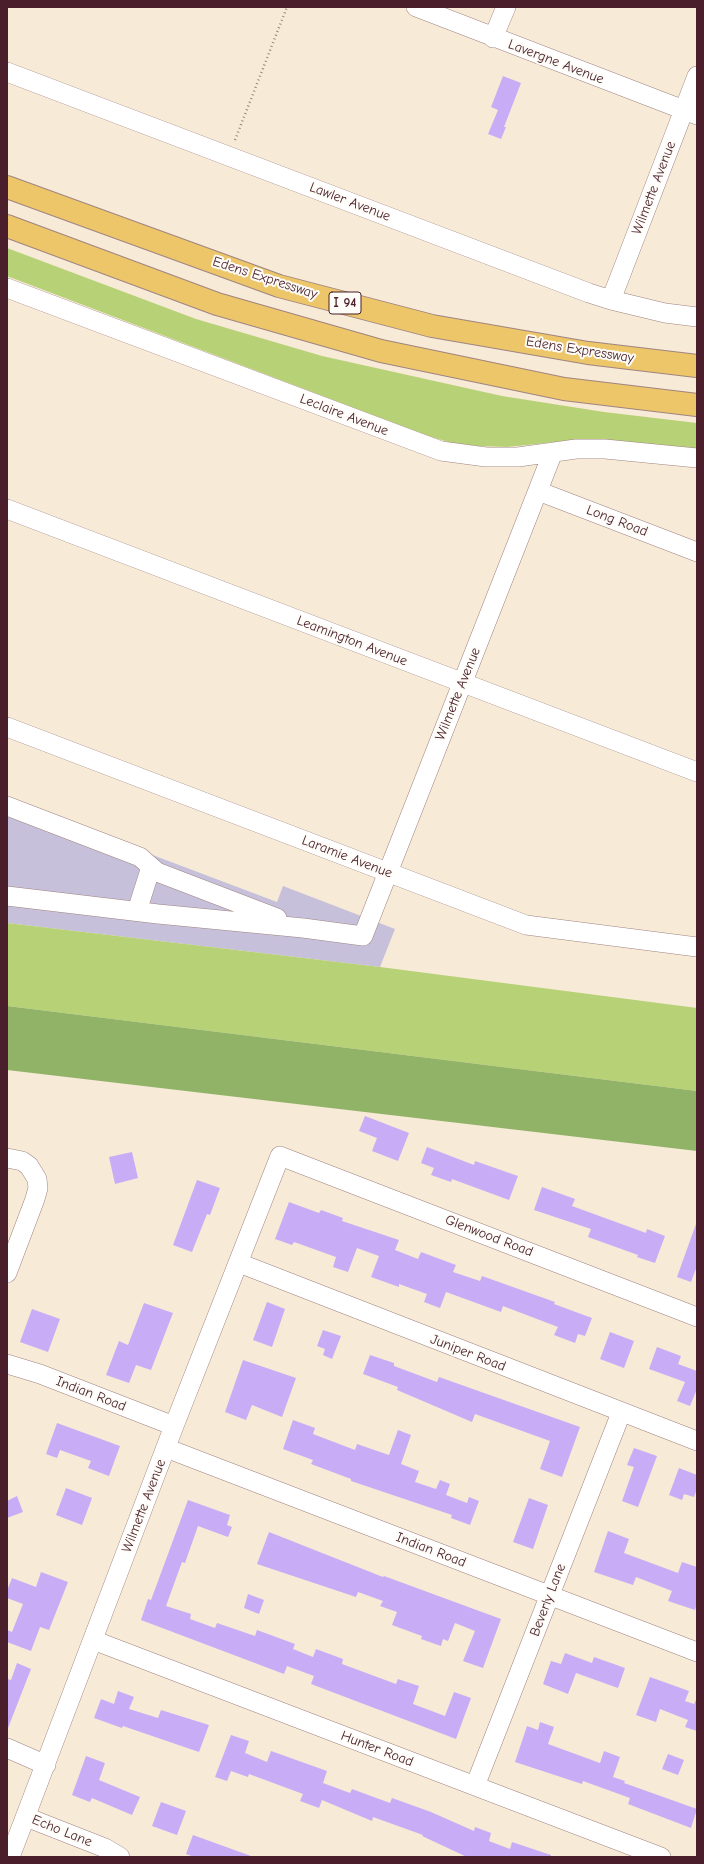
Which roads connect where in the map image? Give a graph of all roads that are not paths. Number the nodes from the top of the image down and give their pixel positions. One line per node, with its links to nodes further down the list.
1 (416, 7): 3 (street, Lavergne Avenue)
2 (506, 7): 3 (street)
3 (493, 38): 6 (street, Lavergne Avenue)
4 (7, 72): 10 (street, Lawler Avenue)
5 (697, 76): 6 (street, Wilmette Avenue)
6 (690, 113): 10 (street, Wilmette Avenue)
7 (7, 187): 12 (highway, Edens Expressway / I 94)
8 (7, 226): 13 (highway)
9 (7, 288): 14 (street, Leclaire Avenue)
10 (611, 300): 11 (street, Lawler Avenue)
11 (697, 317)
12 (697, 366)
13 (697, 405)
14 (554, 452): 15 (street, Leclaire Avenue); 16 (street, Wilmette Avenue)
15 (697, 458)
16 (538, 490): 18 (street, Long Road); 19 (street, Wilmette Avenue)
17 (7, 509): 19 (street, Leamington Avenue)
18 (697, 552)
19 (462, 683): 21 (street, Leamington Avenue); 24 (street, Wilmette Avenue)
20 (7, 727): 24 (street, Laramie Avenue)
21 (697, 772)
22 (7, 806): 23 (street)
23 (151, 867): 26 (street); 27 (street)
24 (387, 872): 27 (street, Wilmette Avenue); 28 (street, Laramie Avenue)
25 (7, 896): 26 (street)
26 (136, 911): 27 (street)
27 (303, 928)
28 (697, 947)
29 (280, 1156): 31 (street, Wilmette Avenue); 33 (street, Glenwood Road)
30 (7, 1158): 32 (street)
31 (239, 1263): 35 (street, Juniper Road); 36 (street, Wilmette Avenue)
32 (7, 1273)
33 (697, 1317)
34 (7, 1364): 36 (street, Indian Road)
35 (622, 1413): 37 (street, Juniper Road); 39 (street, Beverly Lane)
36 (174, 1426): 38 (street, Wilmette Avenue)
37 (697, 1441)
38 (166, 1448): 39 (street, Indian Road); 40 (street, Wilmette Avenue)
39 (550, 1596): 41 (street, Indian Road); 44 (street, Beverly Lane)
40 (93, 1640): 43 (street, Wilmette Avenue); 44 (street, Hunter Road)
41 (697, 1652)
42 (7, 1748): 43 (street)
43 (46, 1765): 45 (street, Wilmette Avenue)
44 (475, 1786): 48 (street, Hunter Road)
45 (26, 1817): 46 (street, Wilmette Avenue); 47 (street, Echo Lane)
46 (10, 1857)
47 (120, 1857)
48 (661, 1857)

